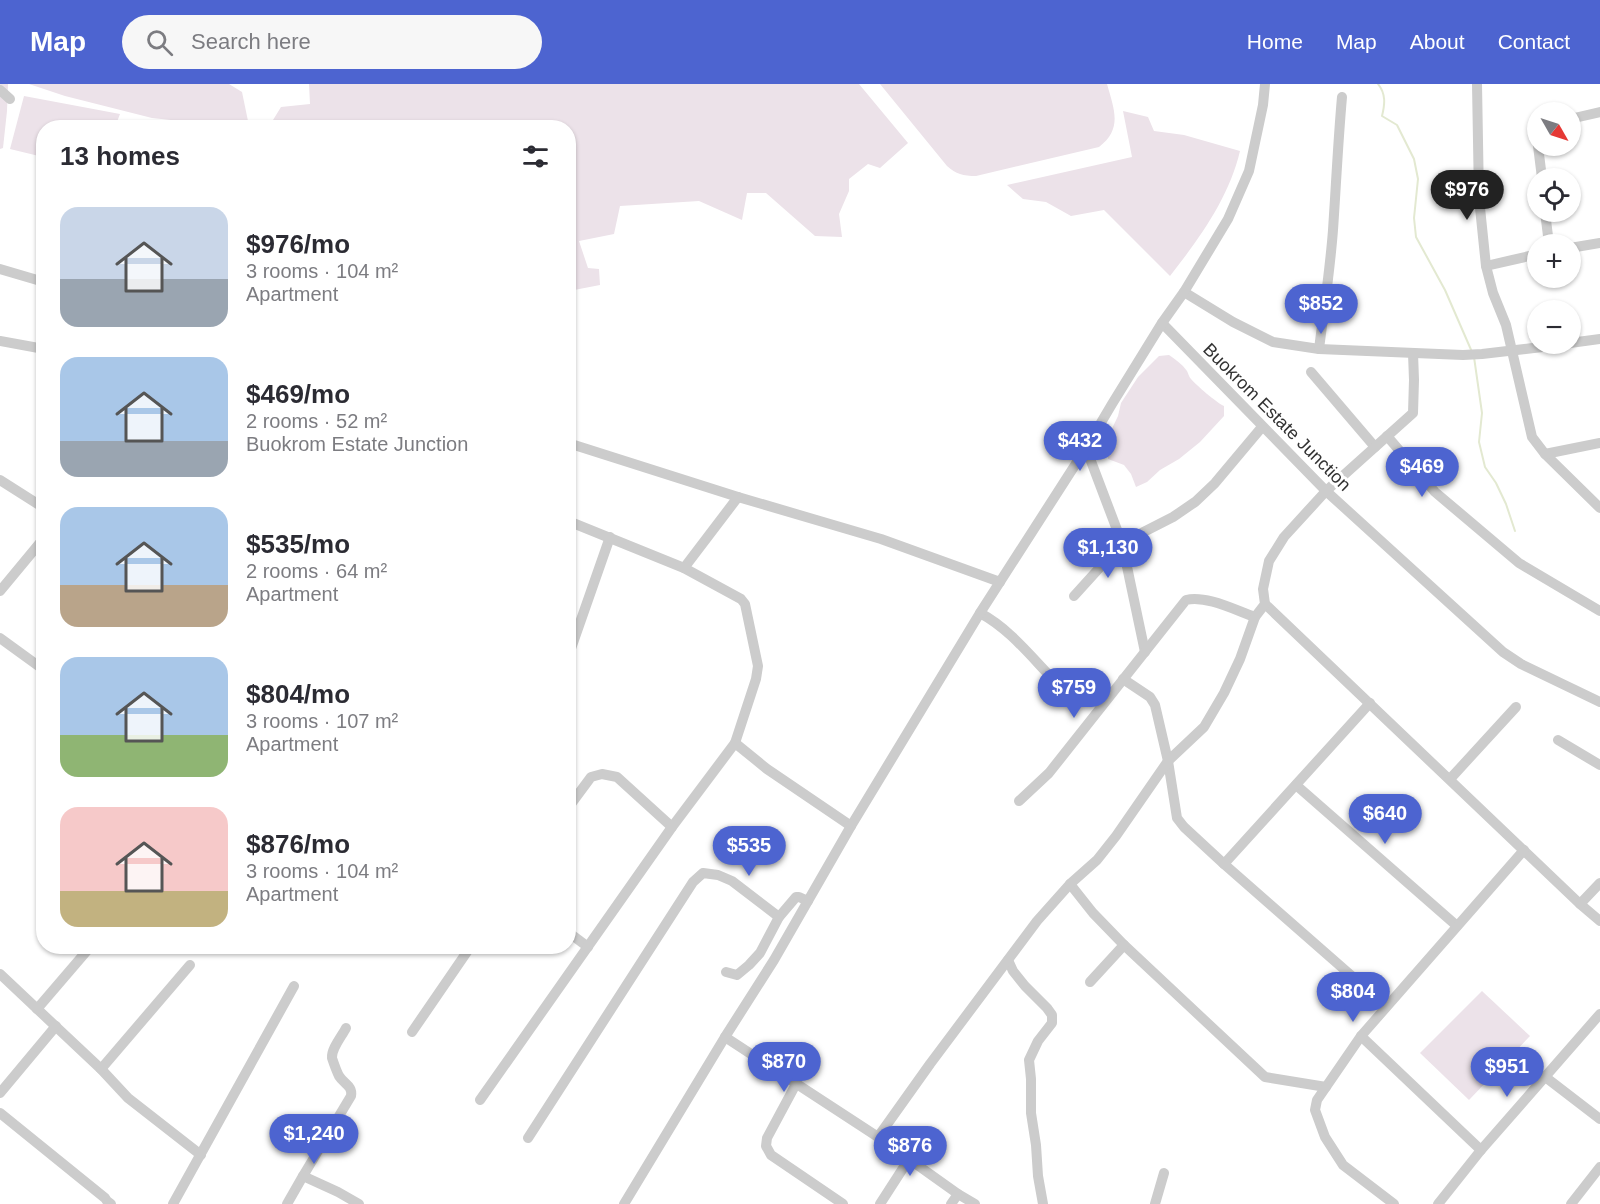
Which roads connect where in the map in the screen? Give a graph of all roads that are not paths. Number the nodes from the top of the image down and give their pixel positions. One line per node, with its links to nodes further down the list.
1 (1265, 84): 14 (street)
2 (1476, 84): 11 (street)
3 (0, 90): 5 (street)
4 (1342, 97): 20 (street)
5 (10, 99)
6 (1600, 111): 7 (street)
7 (1581, 116)
8 (1600, 243): 9 (street)
9 (1581, 246)
10 (1527, 257): 11 (street)
11 (1486, 266): 22 (street)
12 (0, 269): 13 (street)
13 (36, 280)
14 (1184, 292): 15 (street); 20 (street)
15 (1162, 323): 25 (street, Buokrom Estate Junction); 30 (street)
16 (1600, 339): 18 (street)
17 (0, 341): 19 (street)
18 (1581, 341)
19 (36, 348)
20 (1319, 349): 23 (street)
21 (1527, 349): 22 (street)
22 (1512, 351): 23 (street); 31 (street)
23 (1413, 353): 26 (street)
24 (1311, 372): 29 (street)
25 (1262, 427): 33 (street, Buokrom Estate Junction); 39 (street)
26 (1387, 436): 29 (street); 46 (street)
27 (1600, 443): 31 (street)
28 (576, 446): 34 (street)
29 (1375, 447): 33 (street)
30 (1086, 448): 39 (street); 42 (street)
31 (1545, 454): 36 (street)
32 (0, 480): 35 (street)
33 (1326, 491): 45 (street); 55 (street, Buokrom Estate Junction)
34 (738, 497): 41 (street); 42 (street)
35 (36, 502)
36 (1600, 508)
37 (576, 524): 38 (street)
38 (610, 537): 41 (street); 49 (street)
39 (1122, 543): 44 (street); 51 (street)
40 (36, 548): 43 (street)
41 (684, 568): 59 (street)
42 (1000, 582): 47 (street)
43 (0, 591)
44 (1074, 596)
45 (1265, 604): 48 (street); 56 (street)
46 (1600, 611)
47 (980, 613): 53 (street); 66 (street)
48 (1255, 617): 51 (street); 60 (street)
49 (576, 627)
50 (0, 638): 52 (street)
51 (1145, 652): 54 (street)
52 (36, 664)
53 (1050, 676)
54 (1123, 679): 60 (street); 65 (street)
55 (1600, 702)
56 (1370, 703): 62 (street); 63 (street)
57 (1516, 707): 62 (street)
58 (1558, 740): 61 (street)
59 (735, 743): 66 (street); 67 (street)
60 (1168, 761): 69 (street); 71 (street)
61 (1600, 765)
62 (1450, 779): 68 (street)
63 (1296, 785): 69 (street); 76 (street)
64 (576, 797): 67 (street)
65 (1019, 801)
66 (851, 826): 72 (street)
67 (672, 827): 79 (street)
68 (1524, 850): 73 (street); 76 (street)
69 (1224, 864): 90 (street)
70 (1600, 883): 73 (street)
71 (1070, 884): 78 (street); 84 (street)
72 (808, 901): 74 (street); 83 (street)
73 (1580, 904): 75 (street)
74 (779, 917): 80 (street); 107 (street)
75 (1600, 921)
76 (1456, 927): 90 (street)
77 (576, 938): 79 (street)
78 (1124, 945): 88 (street); 101 (street)
79 (588, 947): 103 (street)
80 (760, 953): 83 (street); 86 (street)
81 (84, 954): 91 (street)
82 (466, 954): 95 (street)
83 (774, 960): 97 (street)
84 (1008, 960): 106 (street); 124 (street)
85 (190, 965): 98 (street)
86 (726, 972)
87 (0, 974): 91 (street)
88 (1090, 982)
89 (294, 986): 109 (street)
90 (1386, 1006): 96 (street)
91 (37, 1009): 93 (street)
92 (1600, 1014): 99 (street)
93 (56, 1026): 98 (street); 102 (street)
94 (346, 1028): 113 (street)
95 (412, 1032)
96 (1361, 1036): 101 (street); 108 (street)
97 (725, 1037): 100 (street); 119 (street)
98 (101, 1069): 109 (street)
99 (1544, 1076): 105 (street); 108 (street)
100 (796, 1084): 106 (street); 120 (street)
101 (1326, 1087): 126 (street)
102 (0, 1093)
103 (480, 1100)
104 (0, 1113): 115 (street)
105 (1600, 1119)
106 (878, 1137): 110 (street)
107 (528, 1138)
108 (1481, 1150): 127 (street)
109 (201, 1155): 116 (street)
110 (909, 1159): 114 (street); 121 (street)
111 (1600, 1167): 128 (street)
112 (1164, 1173): 125 (street)
113 (303, 1176): 117 (street); 118 (street)
114 (958, 1194): 122 (street); 123 (street)
115 (106, 1202)
116 (173, 1204)
117 (287, 1204)
118 (360, 1204)
119 (624, 1204)
120 (843, 1204)
121 (880, 1204)
122 (951, 1204)
123 (975, 1204)
124 (1043, 1204)
125 (1155, 1204)
126 (1394, 1204)
127 (1438, 1204)
128 (1571, 1204)

